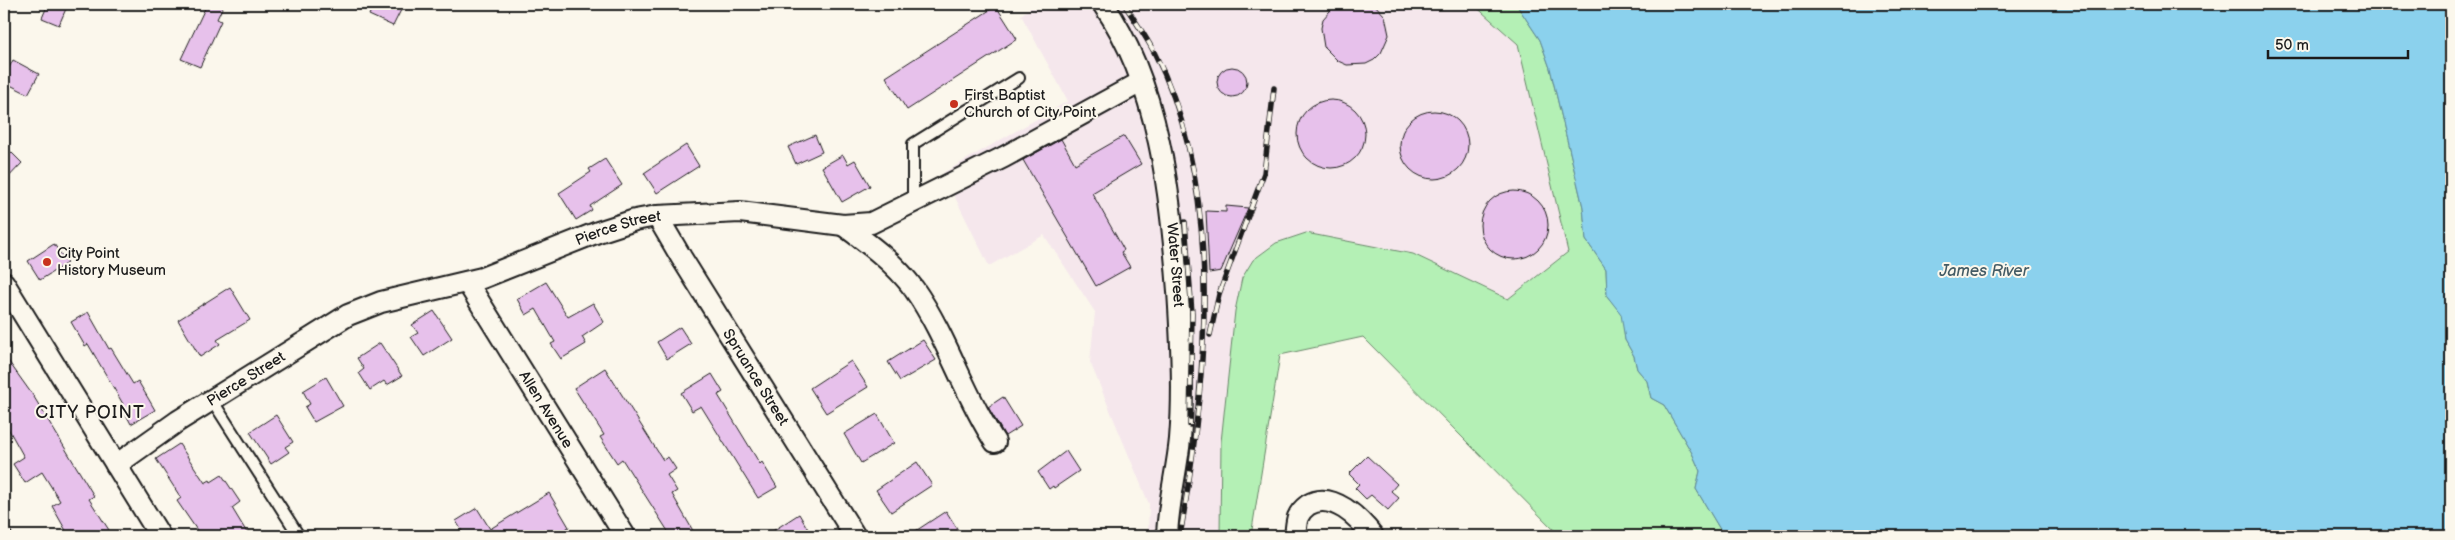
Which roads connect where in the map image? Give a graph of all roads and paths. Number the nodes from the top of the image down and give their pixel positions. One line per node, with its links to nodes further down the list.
1 (1103, 4): 3 (street, Water Street)
2 (1019, 78): 4 (lane)
3 (1141, 82): 4 (street, Pierce Street); 18 (street, Water Street)
4 (914, 204): 6 (street, Pierce Street)
5 (657, 216): 6 (street, Pierce Street); 7 (street, Pierce Street); 17 (street, Spruance Street)
6 (844, 225): 10 (street)
7 (467, 282): 9 (street, Pierce Street); 16 (street, Allen Avenue)
8 (4, 283): 11 (street)
9 (212, 400): 11 (street, Pierce Street); 15 (lane)
10 (995, 442)
11 (116, 465): 14 (street)
12 (4, 533): 13 (lane)
13 (6, 536)
14 (160, 536)
15 (299, 536)
16 (625, 536)
17 (855, 536)
18 (1167, 536)
19 (1295, 536): 20 (street)
20 (1373, 536)

